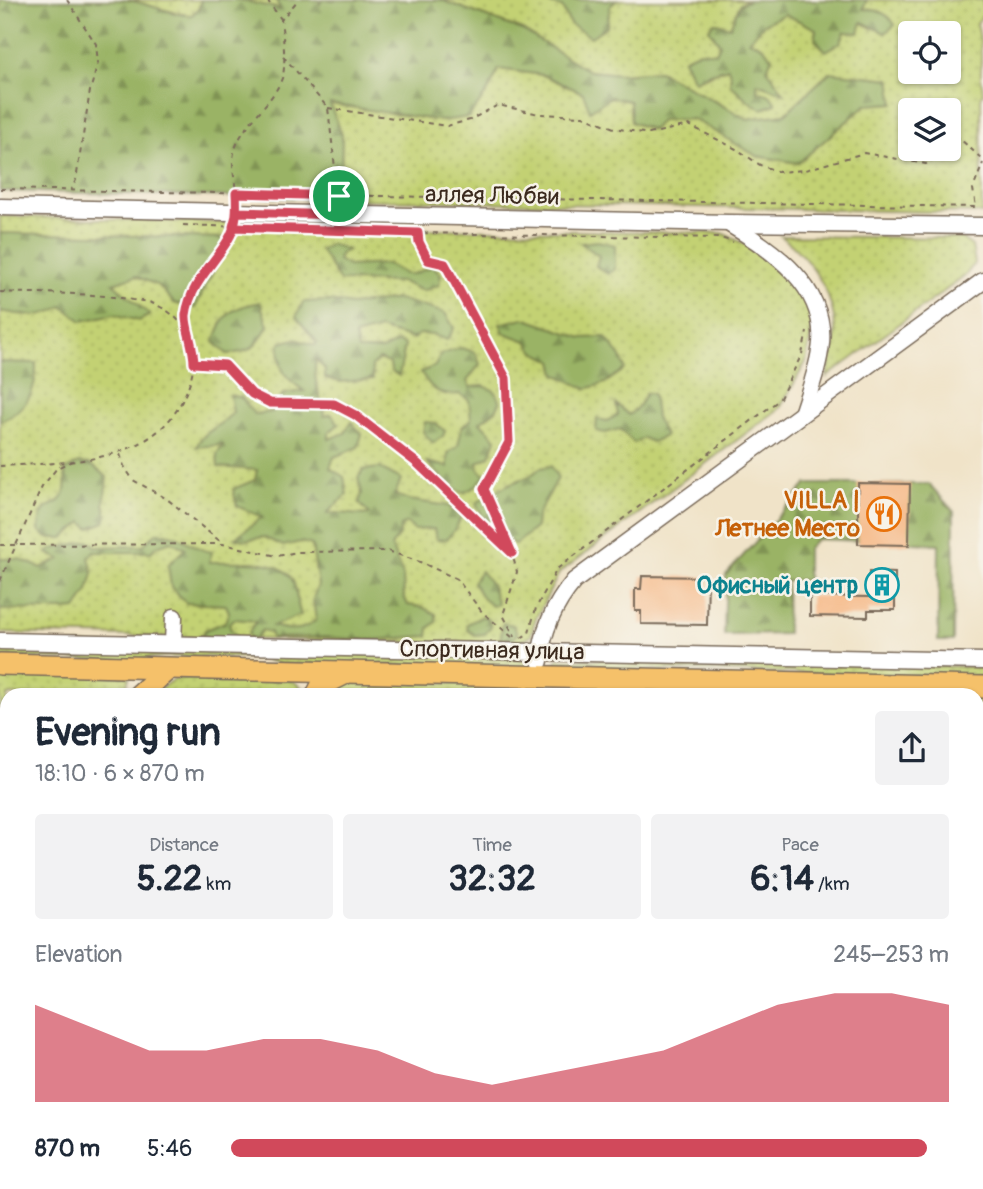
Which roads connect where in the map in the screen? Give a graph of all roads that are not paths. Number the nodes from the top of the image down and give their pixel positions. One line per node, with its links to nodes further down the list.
1 (0, 208): 2 (street, аллея Любви)
2 (729, 223): 3 (street, аллея Любви); 5 (street)
3 (983, 226)
4 (983, 281): 5 (street)
5 (803, 411): 9 (street)
6 (174, 617): 8 (street)
7 (0, 641): 8 (street)
8 (173, 644): 9 (street)
9 (541, 653): 10 (street); 14 (street)
10 (983, 661)
11 (0, 664): 12 (main road, Спортивная улица)
12 (168, 669): 13 (main road, Спортивная улица); 17 (main road)
13 (344, 674): 14 (main road, Спортивная улица); 18 (main road)
14 (539, 677): 15 (main road, Спортивная улица)
15 (757, 681): 19 (main road); 20 (main road, Спортивная улица)
16 (983, 687): 21 (main road, Спортивная улица)
17 (147, 688)
18 (320, 688)
19 (770, 688)
20 (825, 688)
21 (937, 688)

